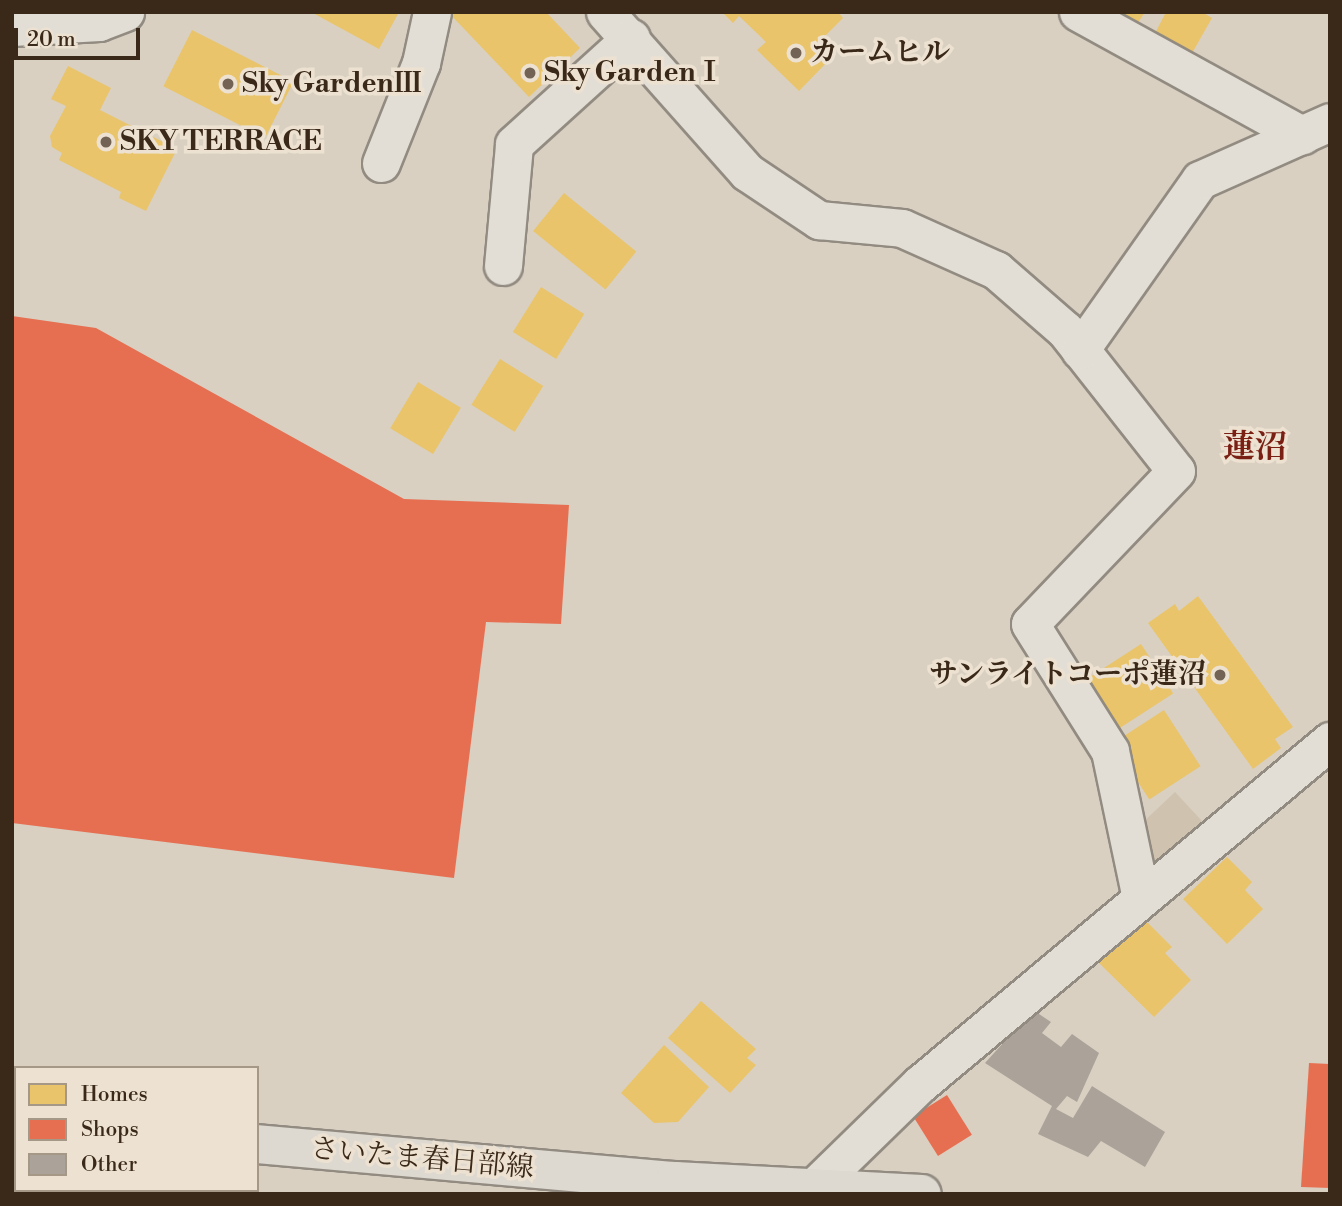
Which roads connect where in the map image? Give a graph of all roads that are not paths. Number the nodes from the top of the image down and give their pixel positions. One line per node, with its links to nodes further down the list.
1 (125, 12): 5 (street)
2 (432, 12): 8 (street)
3 (605, 12): 6 (street)
4 (1078, 12): 7 (street)
5 (12, 26)
6 (631, 38): 9 (street); 10 (street)
7 (1316, 129): 10 (street)
8 (381, 163)
9 (503, 266)
10 (1080, 350): 12 (street)
11 (1330, 741): 12 (street)
12 (1142, 898): 15 (street)
13 (259, 1144): 14 (main road, さいたま春日部線)
14 (530, 1181): 15 (main road, さいたま春日部線)
15 (815, 1186): 16 (main road, さいたま春日部線)
16 (922, 1194)

